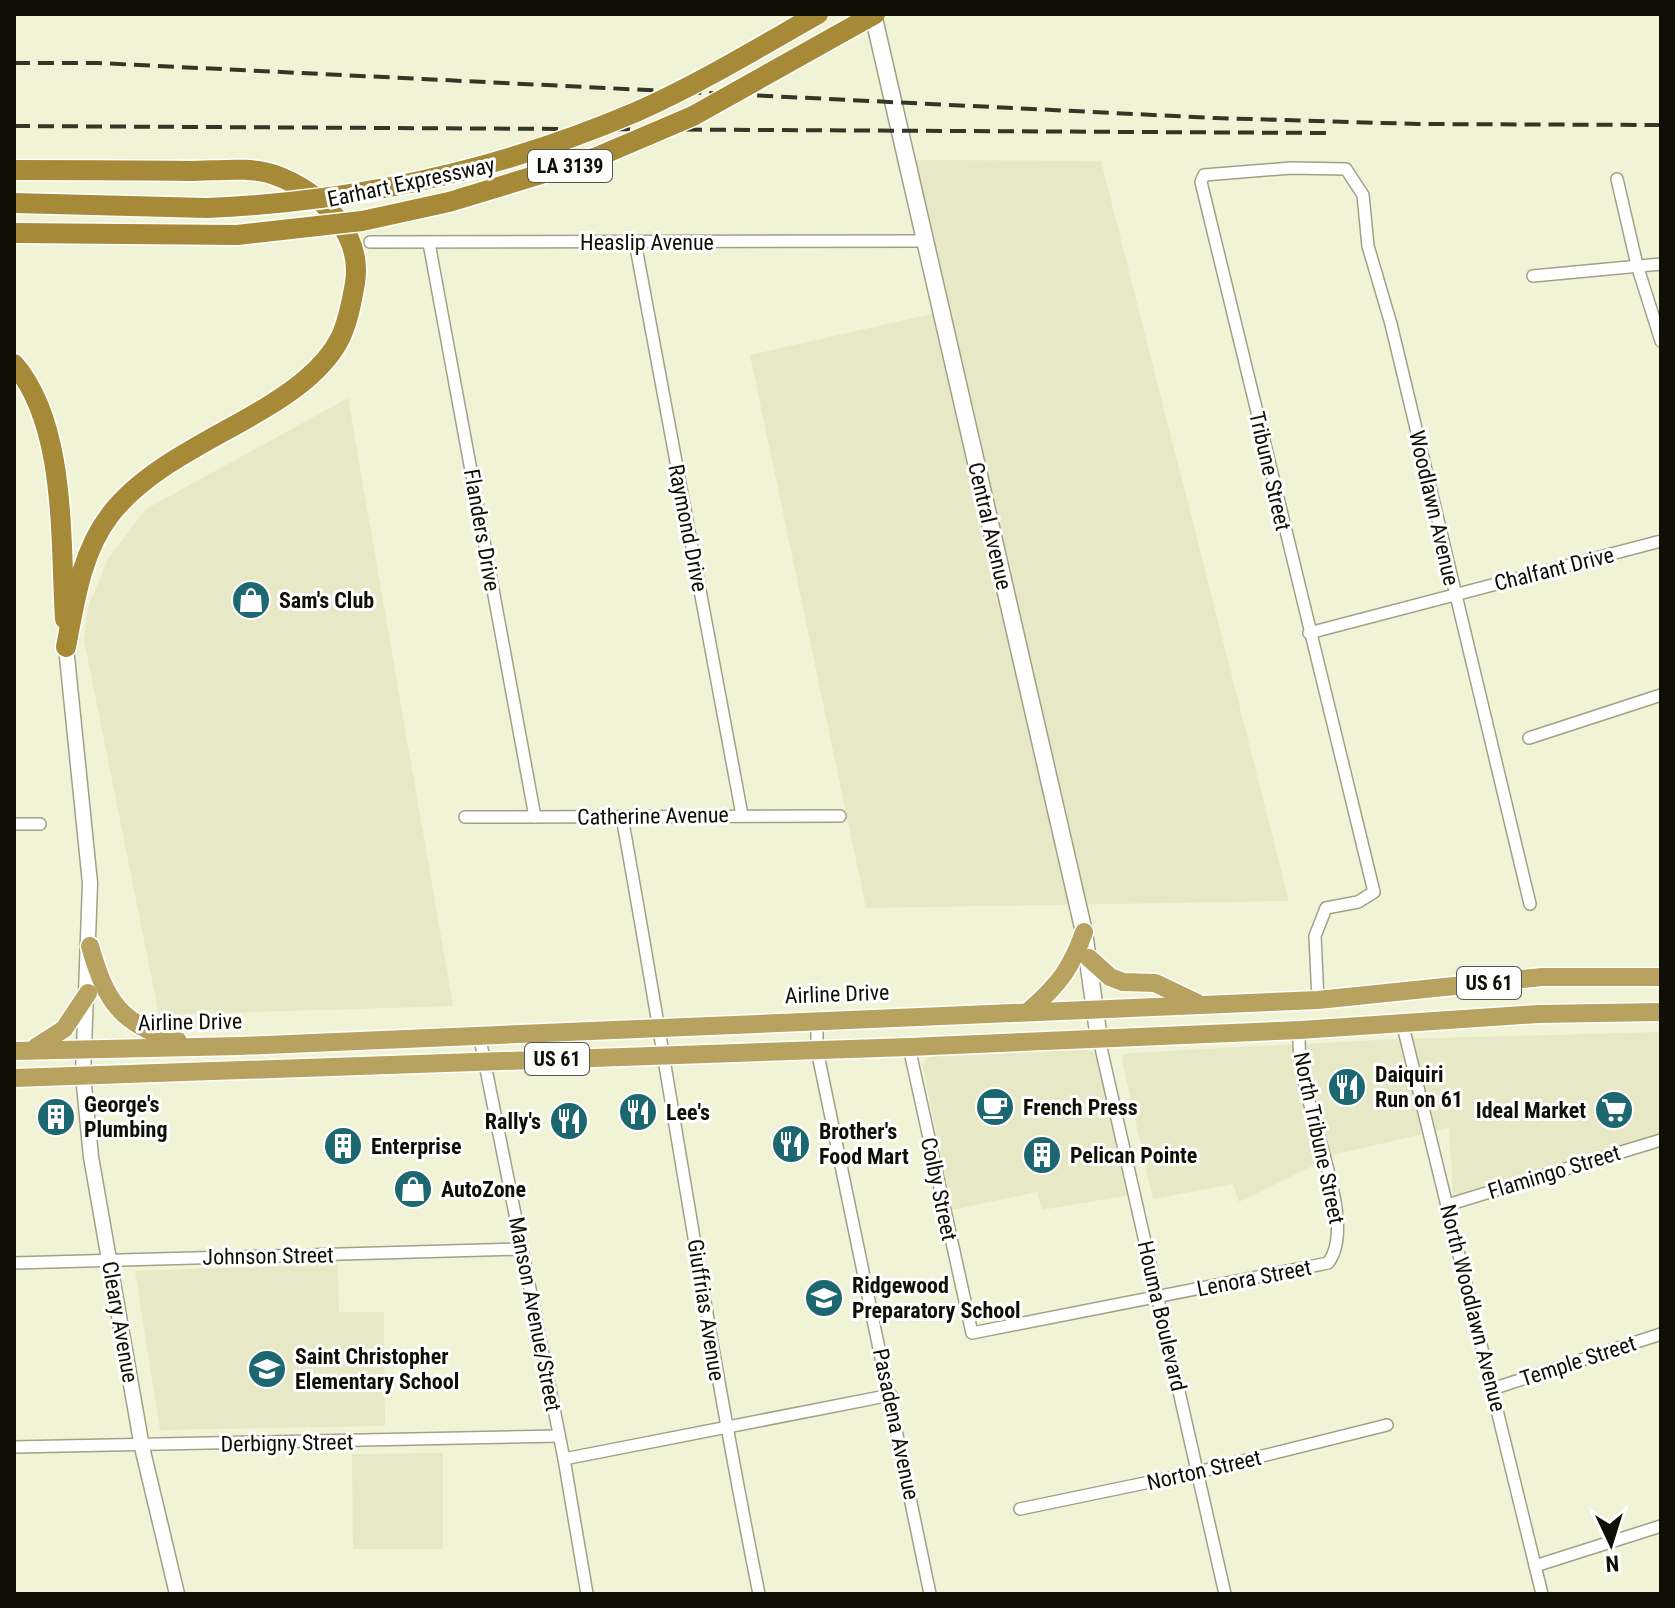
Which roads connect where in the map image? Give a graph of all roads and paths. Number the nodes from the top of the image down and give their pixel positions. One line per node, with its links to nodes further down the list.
1 (818, 14): 6 (highway, Earhart Expressway / LA 3139, bridge)
2 (874, 14): 7 (highway, Earhart Expressway / LA 3139, bridge); 8 (main road, Central Avenue)
3 (1291, 168): 18 (street, Woodlawn Avenue); 19 (street, Tribune Street)
4 (14, 170): 20 (highway)
5 (1617, 179): 13 (street)
6 (14, 203)
7 (14, 233)
8 (924, 241): 10 (street, Heaslip Avenue); 31 (main road, Central Avenue)
9 (370, 242): 11 (street, Heaslip Avenue)
10 (635, 242): 11 (street, Heaslip Avenue); 23 (street, Raymond Drive)
11 (429, 243): 26 (street, Flanders Drive)
12 (1661, 264): 13 (street)
13 (1637, 265): 14 (street); 15 (street)
14 (1533, 276)
15 (1661, 341)
16 (14, 364): 20 (highway)
17 (1661, 541): 18 (street, Chalfant Drive)
18 (1454, 594): 19 (street, Chalfant Drive); 30 (street, Woodlawn Avenue)
19 (1309, 633): 37 (street, Tribune Street)
20 (66, 647): 32 (street, Cleary Avenue)
21 (1661, 695): 22 (street)
22 (1529, 738)
23 (742, 815): 24 (street, Catherine Avenue); 27 (street, Catherine Avenue)
24 (840, 816)
25 (465, 817): 26 (street, Catherine Avenue)
26 (535, 817): 27 (street, Catherine Avenue)
27 (622, 817): 45 (street, Giuffrias Avenue)
28 (14, 824): 29 (street)
29 (40, 824)
30 (1530, 904)
31 (1084, 932): 33 (main road, Central Avenue); 40 (highway)
32 (90, 946): 36 (street, Cleary Avenue); 49 (highway)
33 (1089, 958): 38 (highway); 39 (main road, Central Avenue)
34 (1656, 973): 35 (highway, Airline Drive / US 61)
35 (1426, 990): 37 (highway, Airline Drive / US 61); 44 (highway)
36 (88, 993): 51 (street, Cleary Avenue); 53 (highway)
37 (1318, 1000): 38 (highway, Airline Drive / US 61)
38 (1199, 1004): 39 (highway, Airline Drive / US 61)
39 (1098, 1008): 40 (highway, Airline Drive / US 61); 48 (main road, Central Avenue)
40 (1030, 1010): 42 (highway, Airline Drive / US 61)
41 (1661, 1012): 43 (highway, US 61)
42 (817, 1019): 45 (highway, Airline Drive / US 61); 52 (street, Pasadena Avenue)
43 (1402, 1022): 44 (highway, US 61); 59 (street, North Woodlawn Avenue)
44 (1382, 1023): 46 (highway, US 61)
45 (661, 1026): 47 (highway, Airline Drive / US 61); 54 (street, Giuffrias Avenue)
46 (1300, 1030): 48 (highway, US 61); 60 (street, North Tribune Street)
47 (479, 1034): 49 (highway, Airline Drive / US 61); 55 (street, Manson Avenue/Street)
48 (1099, 1039): 50 (highway, US 61); 64 (street, Houma Boulevard)
49 (197, 1046): 51 (highway, Airline Drive / US 61)
50 (909, 1047): 52 (highway, US 61); 65 (street, Colby Street)
51 (84, 1048): 53 (highway, Airline Drive / US 61); 56 (street, Cleary Avenue)
52 (817, 1050): 54 (highway, US 61); 68 (street, Pasadena Avenue)
53 (21, 1051)
54 (665, 1055): 55 (highway, US 61); 70 (street, Giuffrias Avenue)
55 (485, 1061): 56 (highway, US 61); 61 (street, Manson Avenue/Street)
56 (83, 1075): 57 (highway, US 61); 62 (street, Cleary Avenue)
57 (14, 1078)
58 (1661, 1140): 59 (street, Flamingo Street)
59 (1447, 1205): 67 (street, North Woodlawn Avenue)
60 (1338, 1245): 64 (street, Lenora Street)
61 (522, 1249): 62 (street, Johnson Street); 71 (street, Manson Avenue/Street)
62 (109, 1260): 63 (street, Johnson Street); 73 (street, Cleary Avenue)
63 (14, 1263)
64 (1158, 1297): 65 (street, Lenora Street); 75 (street, Houma Boulevard)
65 (970, 1331)
66 (1661, 1334): 67 (street, Temple Street)
67 (1495, 1388): 78 (street, North Woodlawn Avenue)
68 (891, 1395): 70 (street); 82 (street, Pasadena Avenue)
69 (1387, 1425): 75 (street, Norton Street)
70 (725, 1427): 74 (street); 81 (street, Giuffrias Avenue)
71 (559, 1436): 73 (street, Derbigny Street); 74 (street, Manson Avenue/Street)
72 (14, 1447): 73 (street, Derbigny Street)
73 (142, 1447): 79 (street, Cleary Avenue)
74 (564, 1459): 80 (street, Manson Avenue/Street)
75 (1198, 1472): 76 (street, Norton Street); 83 (street, Houma Boulevard)
76 (1020, 1509)
77 (1661, 1526): 78 (street)
78 (1535, 1566): 84 (street, North Woodlawn Avenue)
79 (177, 1594)
80 (587, 1594)
81 (759, 1594)
82 (930, 1594)
83 (1225, 1594)
84 (1542, 1594)

